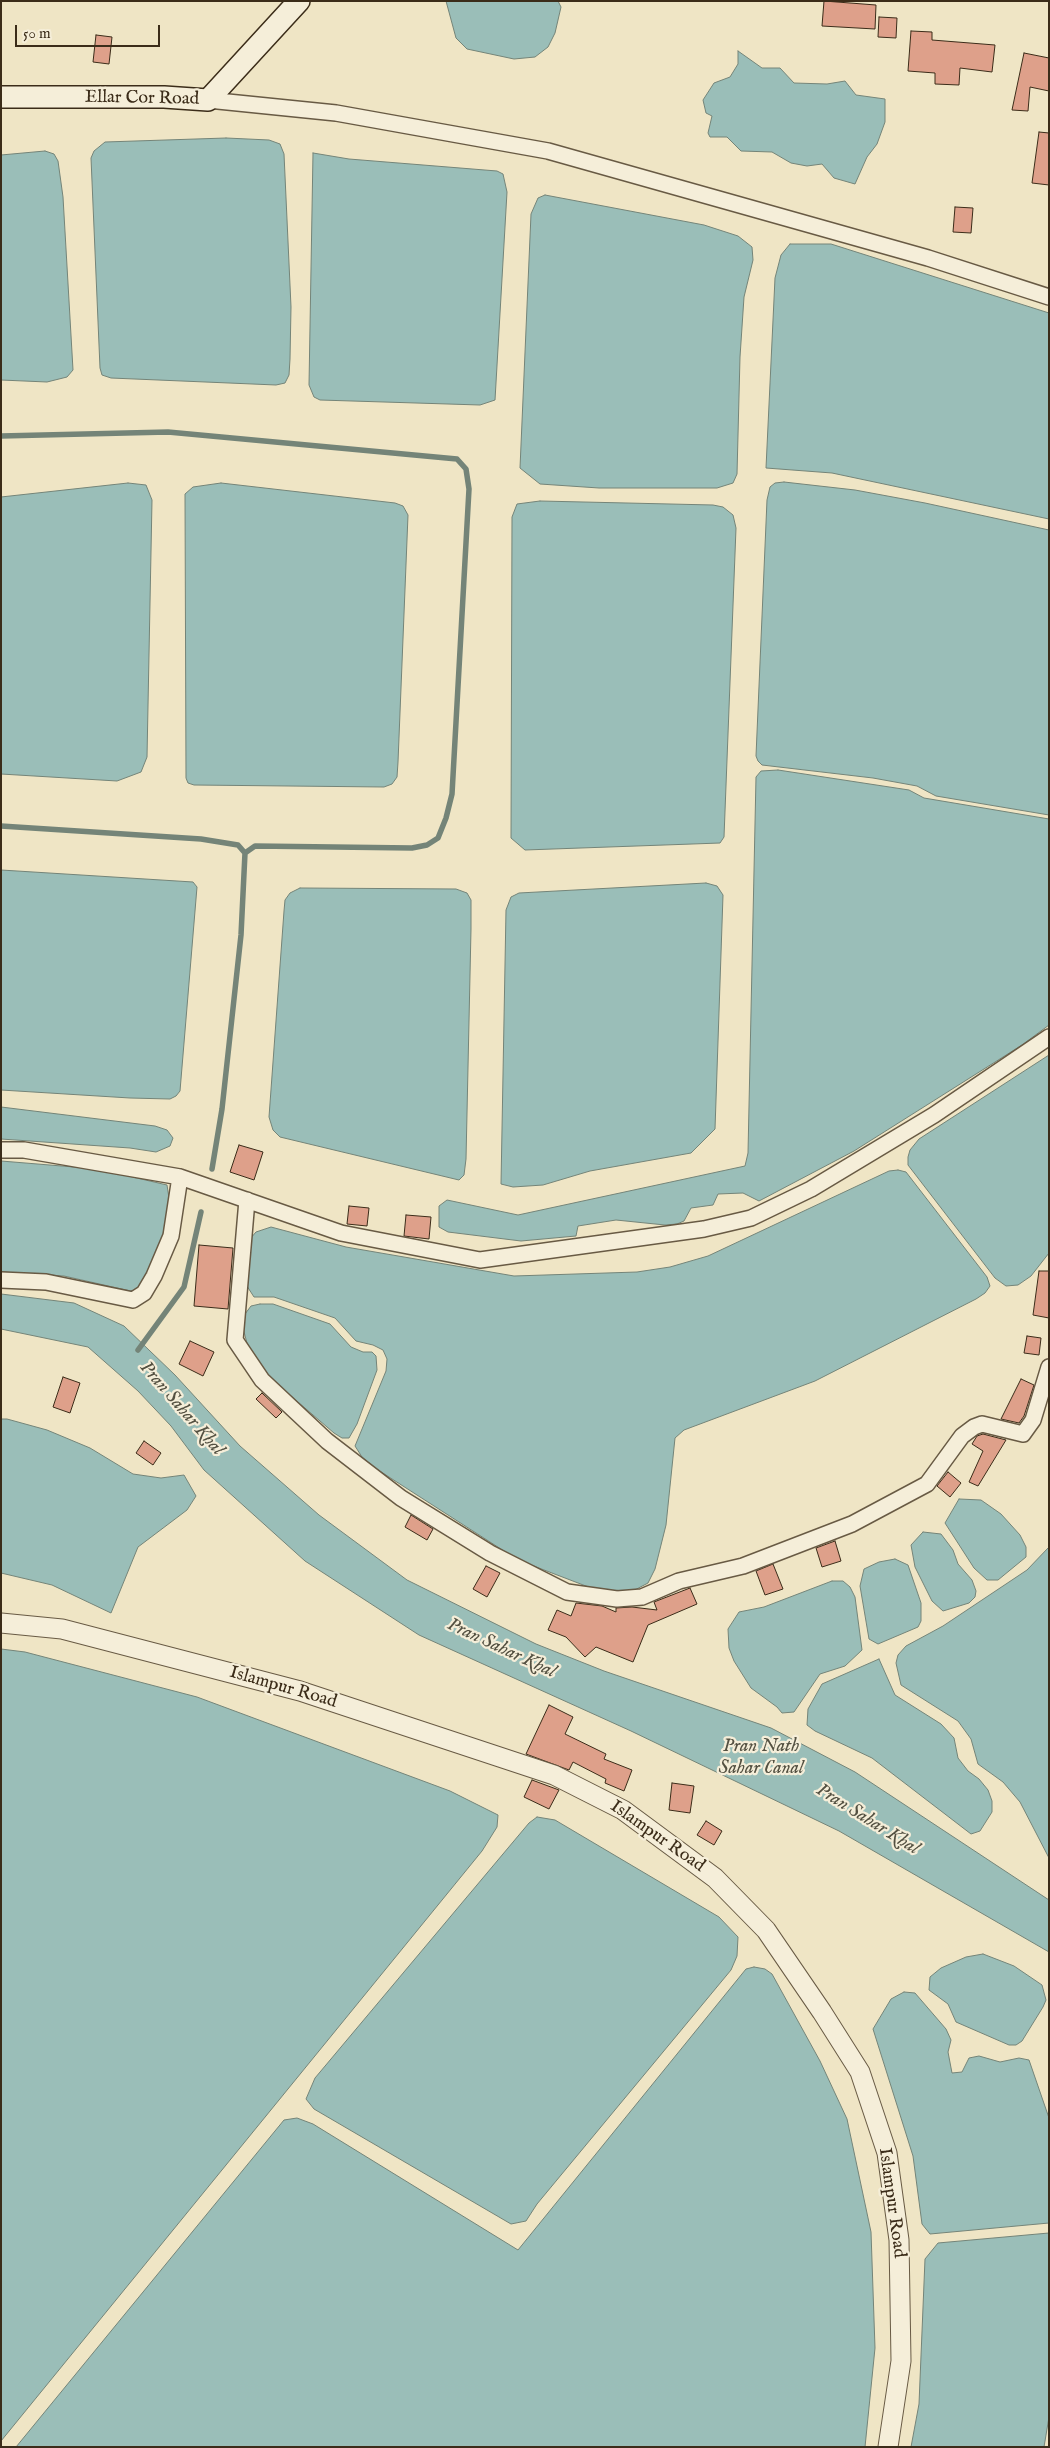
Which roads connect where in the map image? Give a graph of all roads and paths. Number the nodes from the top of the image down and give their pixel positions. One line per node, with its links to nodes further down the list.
1 (299, 1): 3 (main road, Ellar Cor Road)
2 (1, 98): 3 (main road, Ellar Cor Road)
3 (208, 100): 4 (street)
4 (1049, 297)
5 (1049, 1037): 8 (street)
6 (1, 1150): 7 (street)
7 (180, 1177): 8 (street); 9 (street)
8 (247, 1200): 10 (street)
9 (1, 1280)
10 (1049, 1367)
11 (1, 1624): 12 (street, Islampur Road)
12 (888, 2447)

